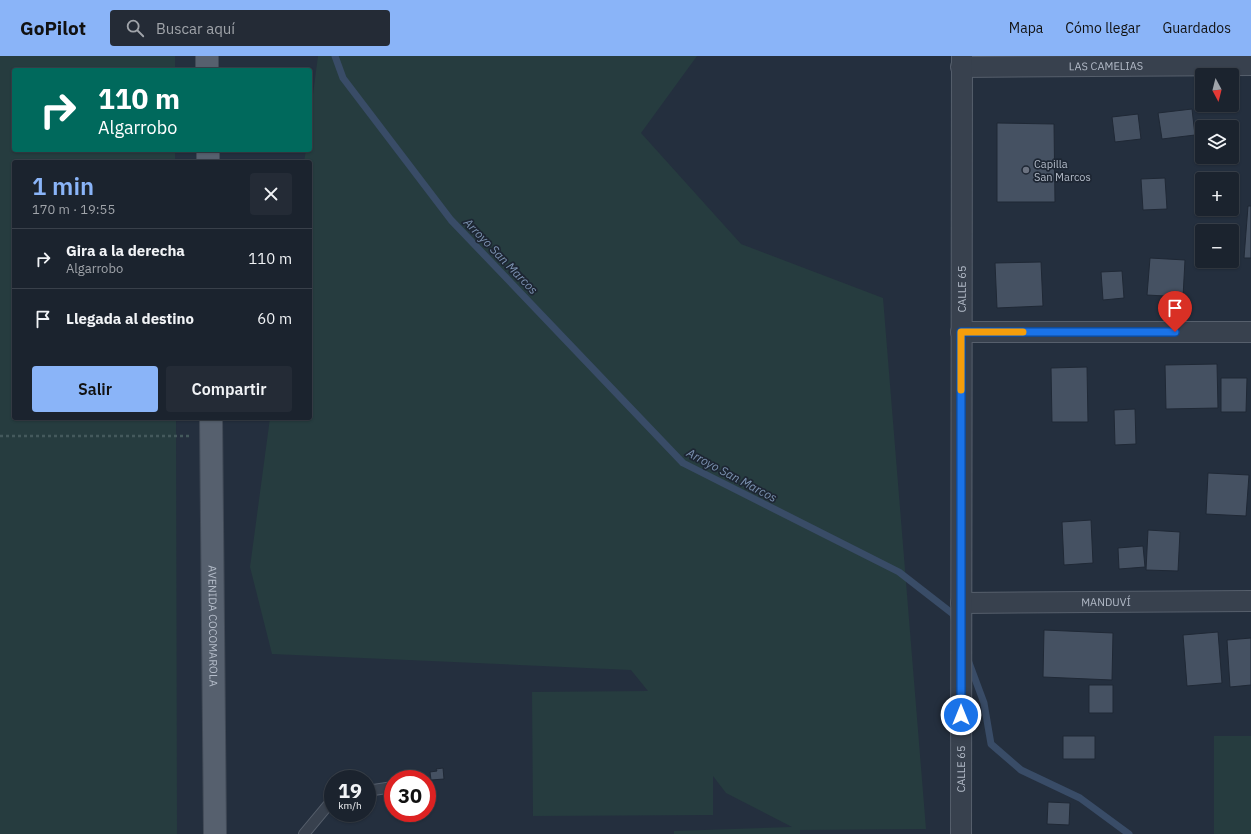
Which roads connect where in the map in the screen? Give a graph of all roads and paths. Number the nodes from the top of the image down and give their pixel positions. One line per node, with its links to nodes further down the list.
1 (207, 56): 4 (main road)
2 (962, 62): 3 (street, LAS CAMELIAS); 5 (street, CALLE 65)
3 (1251, 65)
4 (207, 68)
5 (961, 332): 6 (street); 10 (street, CALLE 65)
6 (1251, 332)
7 (211, 427): 8 (path); 12 (main road, AVENIDA COCOMAROLA)
8 (0, 436)
9 (1251, 601): 10 (street, MANDUVÍ)
10 (961, 603): 14 (street, CALLE 65)
11 (324, 810): 13 (lane)
12 (215, 834)
13 (304, 834)
14 (961, 834)

